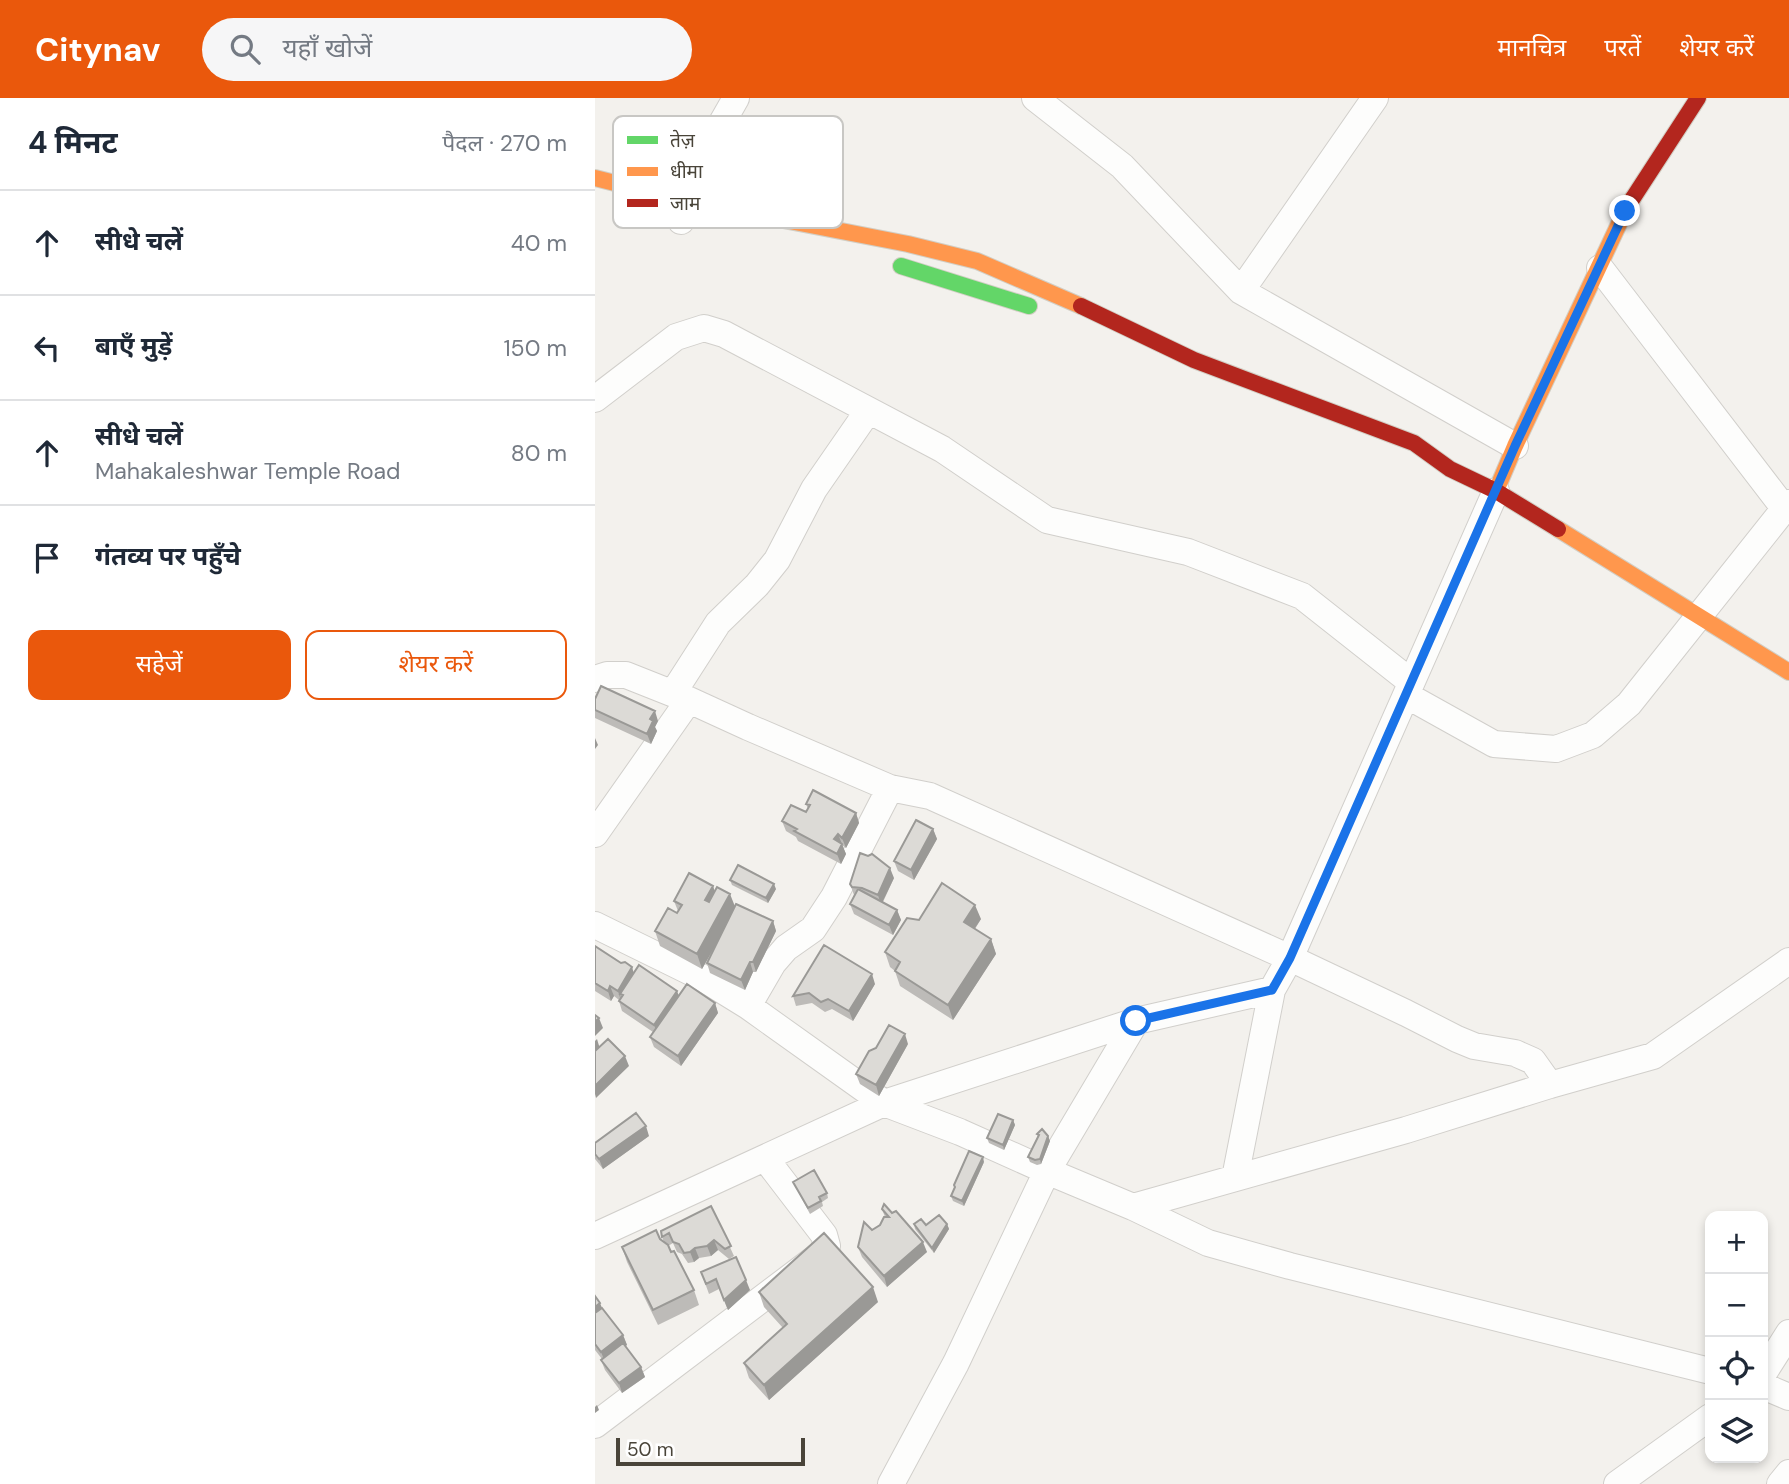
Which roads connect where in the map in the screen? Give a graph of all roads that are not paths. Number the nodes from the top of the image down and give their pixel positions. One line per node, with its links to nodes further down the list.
1 (736, 98): 5 (street)
2 (1035, 98): 11 (street)
3 (1375, 98): 11 (street)
4 (1698, 98): 10 (street)
5 (726, 116)
6 (595, 178): 7 (street)
7 (613, 186)
8 (779, 228): 18 (street)
9 (881, 262): 12 (street)
10 (1599, 268): 16 (street); 20 (street)
11 (1241, 291): 16 (street)
12 (1049, 315)
13 (608, 379): 14 (street); 15 (street)
14 (595, 400)
15 (868, 411): 24 (street); 25 (street)
16 (1515, 446): 19 (street)
17 (1410, 461): 18 (street)
18 (1450, 469): 19 (street)
19 (1496, 491): 21 (street); 24 (street)
20 (1786, 506): 21 (street)
21 (1699, 615): 22 (street); 24 (street)
22 (1789, 673)
23 (595, 679): 25 (street)
24 (1408, 689): 29 (street)
25 (681, 697): 26 (street); 27 (street)
26 (890, 788): 29 (street); 32 (street)
27 (595, 834)
28 (595, 925): 32 (street)
29 (1290, 958): 31 (street); 34 (street)
30 (1789, 961): 34 (street)
31 (1272, 990): 33 (street); 38 (street)
32 (748, 1006): 35 (street)
33 (1136, 1021): 35 (street); 37 (street)
34 (1550, 1085): 38 (street)
35 (884, 1103): 36 (street); 37 (street)
36 (765, 1157): 40 (street); 47 (street)
37 (1047, 1171): 39 (street); 49 (street)
38 (1235, 1178): 39 (street)
39 (1133, 1207): 43 (street)
40 (595, 1236)
41 (1789, 1334): 42 (street)
42 (1768, 1366)
43 (1705, 1370)
44 (1768, 1388): 45 (street)
45 (1789, 1398)
46 (1705, 1421): 50 (street)
47 (595, 1425)
48 (1789, 1473): 51 (street)
49 (891, 1484)
50 (1617, 1484)
51 (1780, 1484)

